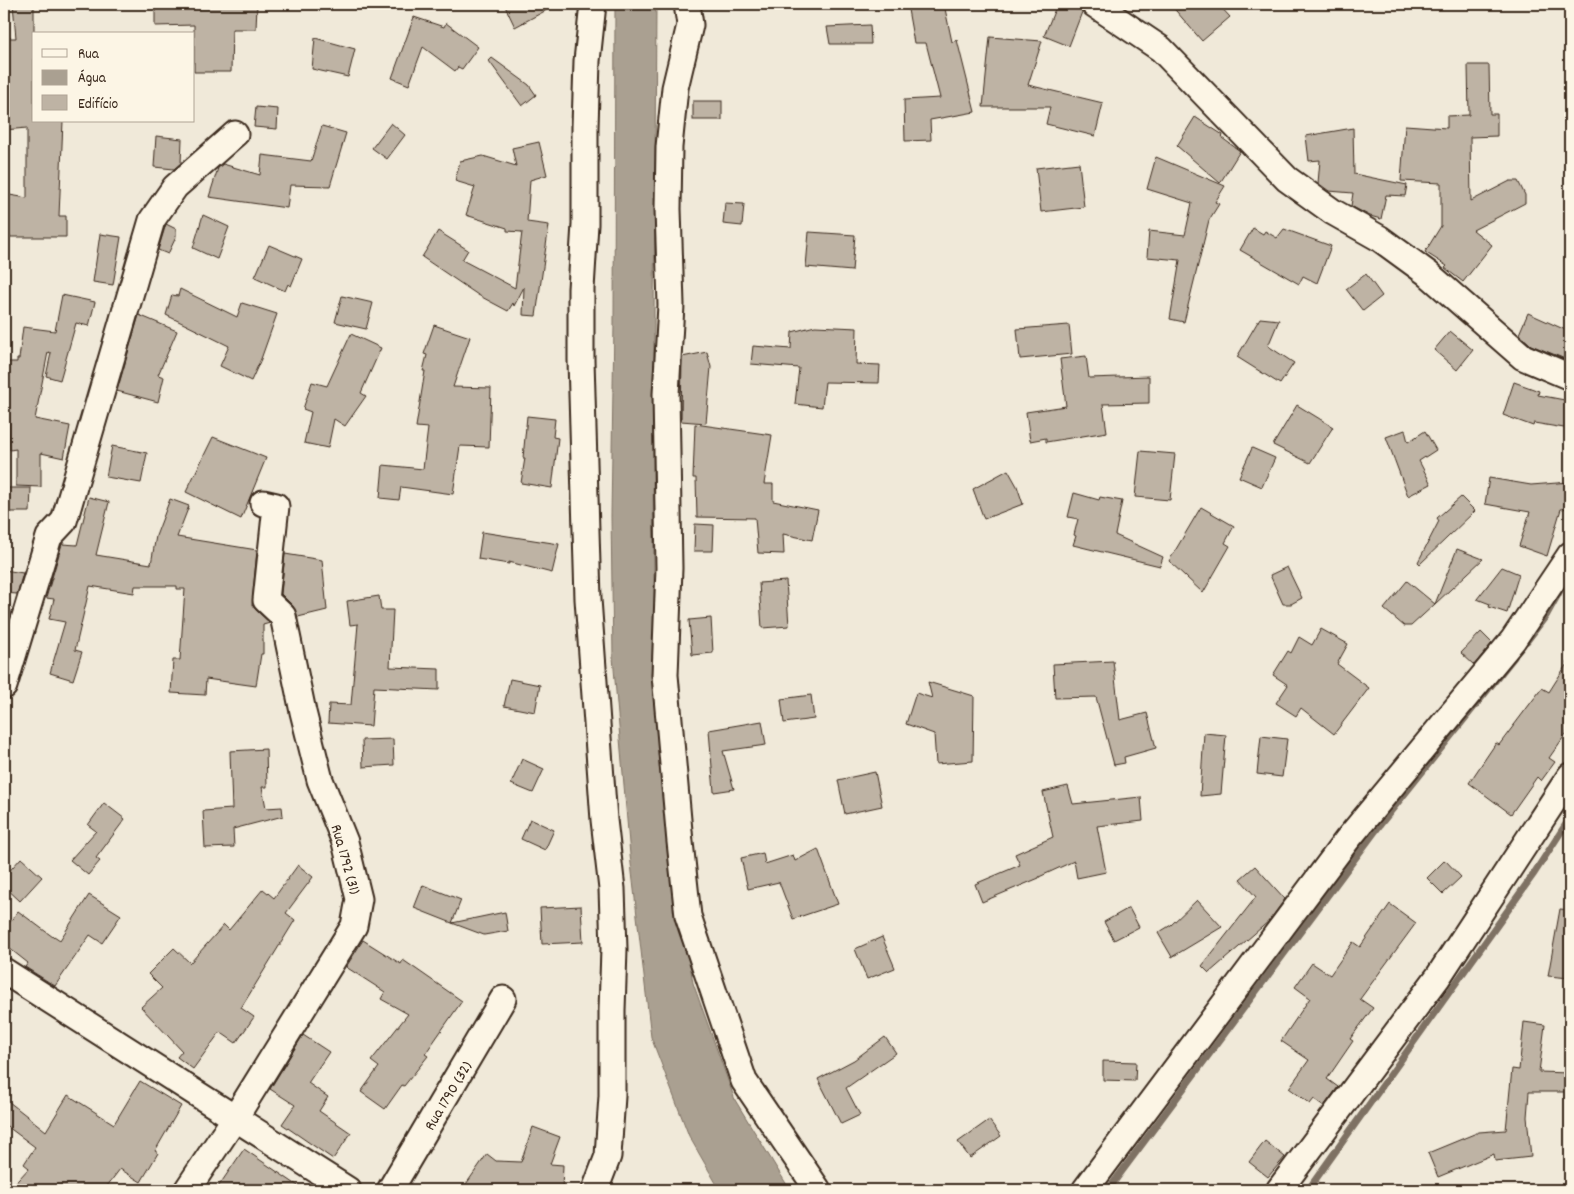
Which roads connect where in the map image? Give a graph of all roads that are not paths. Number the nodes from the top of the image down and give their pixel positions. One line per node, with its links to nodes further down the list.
1 (593, 4): 16 (street)
2 (687, 4): 17 (street)
3 (1094, 4): 5 (street)
4 (235, 134): 8 (street)
5 (1570, 377)
6 (263, 503): 12 (street, Rua 1792 (31))
7 (1570, 555): 18 (street)
8 (4, 686)
9 (1570, 776): 19 (street)
10 (4, 971): 12 (street)
11 (503, 999): 15 (street, Rua 1790 (32))
12 (235, 1118): 13 (street, Rua 1792 (31)); 14 (street)
13 (187, 1190)
14 (348, 1190)
15 (390, 1190)
16 (595, 1190)
17 (818, 1190)
18 (1085, 1190)
19 (1279, 1190)

